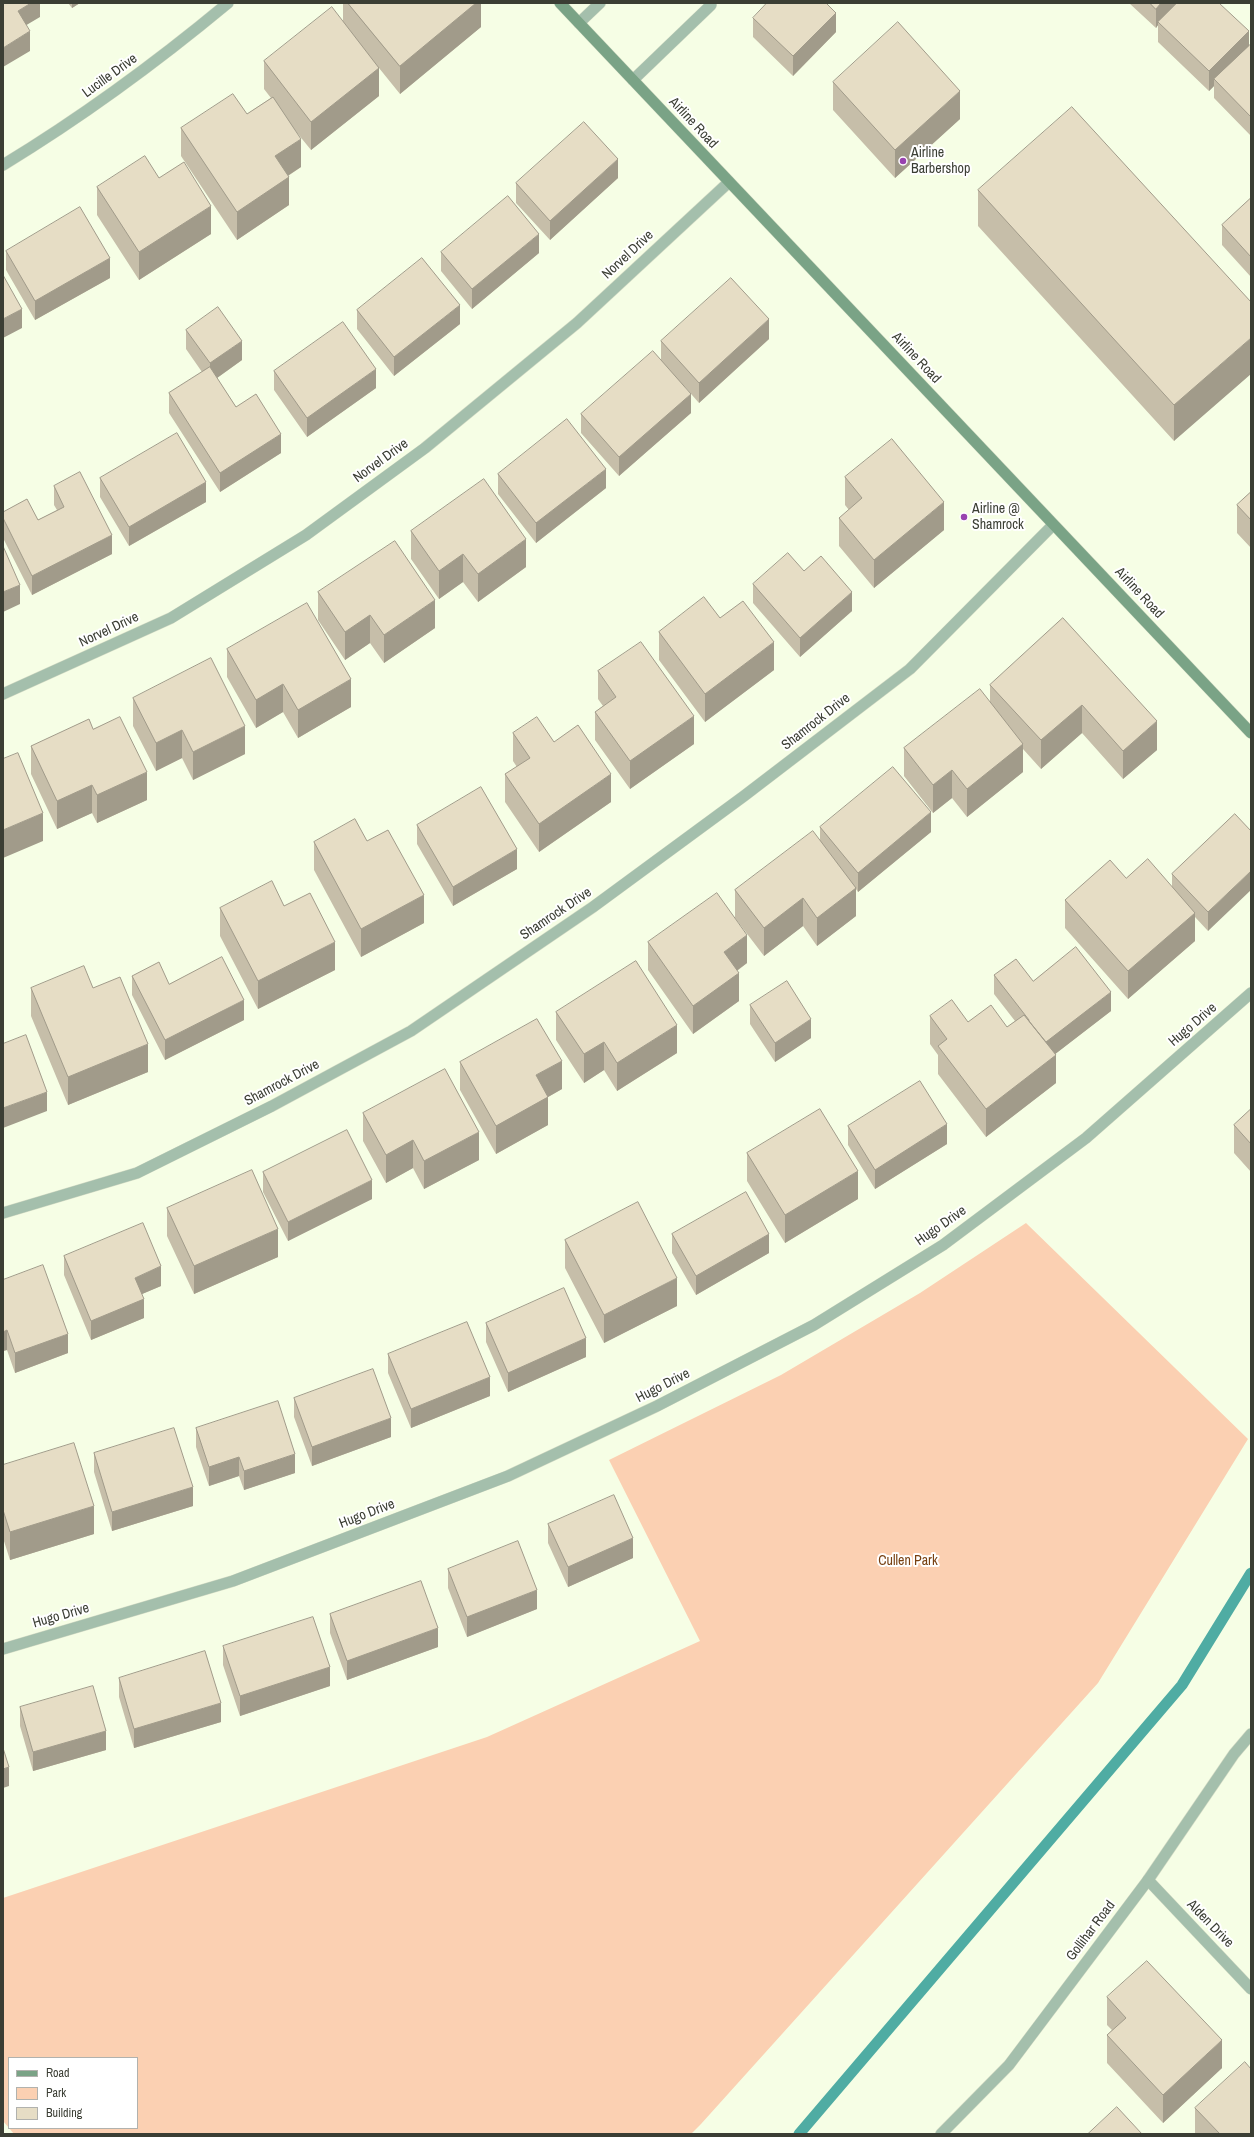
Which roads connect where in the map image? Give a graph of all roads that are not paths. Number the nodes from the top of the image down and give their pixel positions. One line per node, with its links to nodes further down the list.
1 (228, 3): 7 (street, Lucille Drive)
2 (560, 3): 5 (main road, Airline Road)
3 (600, 3): 5 (street)
4 (711, 4): 6 (street)
5 (579, 23): 6 (main road, Airline Road)
6 (633, 80): 8 (main road, Airline Road)
7 (3, 165)
8 (729, 182): 9 (main road, Airline Road); 10 (street, Norvel Drive)
9 (1054, 525): 11 (main road, Airline Road); 13 (street, Shamrock Drive)
10 (3, 694)
11 (1251, 734)
12 (1251, 992): 14 (street, Hugo Drive)
13 (3, 1213)
14 (3, 1649)
15 (1251, 1734): 16 (street, Gollihar Road)
16 (1148, 1880): 17 (street, Alden Drive); 18 (street, Gollihar Road)
17 (1251, 1989)
18 (941, 2134)

